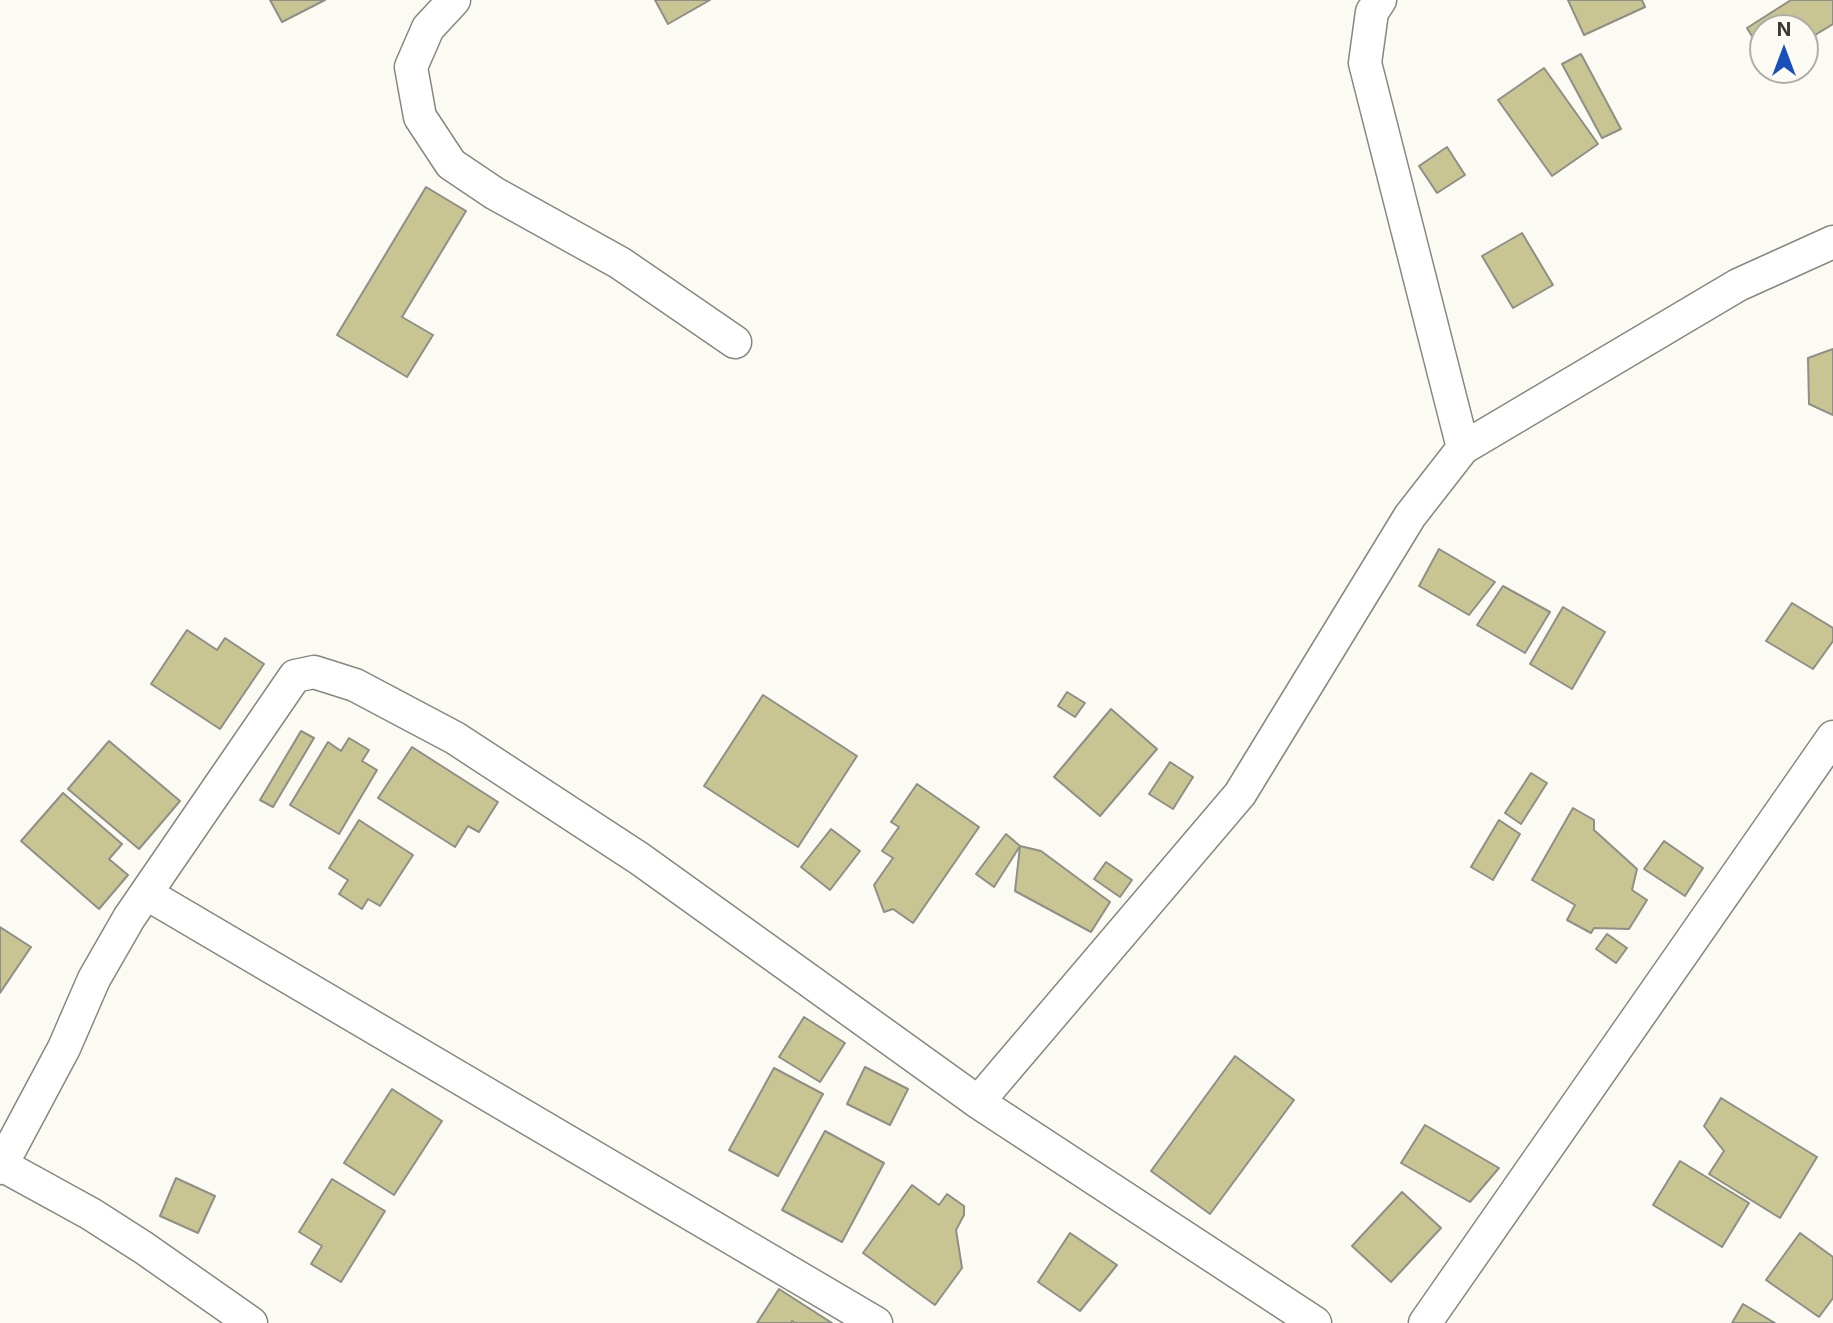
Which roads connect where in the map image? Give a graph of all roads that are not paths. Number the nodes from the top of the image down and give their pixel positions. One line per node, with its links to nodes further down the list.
1 (454, 0): 4 (street)
2 (1380, 0): 5 (street)
3 (1833, 242): 5 (street)
4 (735, 342)
5 (1463, 448): 8 (street)
6 (1833, 737): 13 (street)
7 (147, 894): 8 (street); 9 (street); 11 (street)
8 (978, 1102): 12 (street)
9 (1, 1166): 10 (street)
10 (251, 1323)
11 (876, 1323)
12 (1315, 1323)
13 (1425, 1323)

